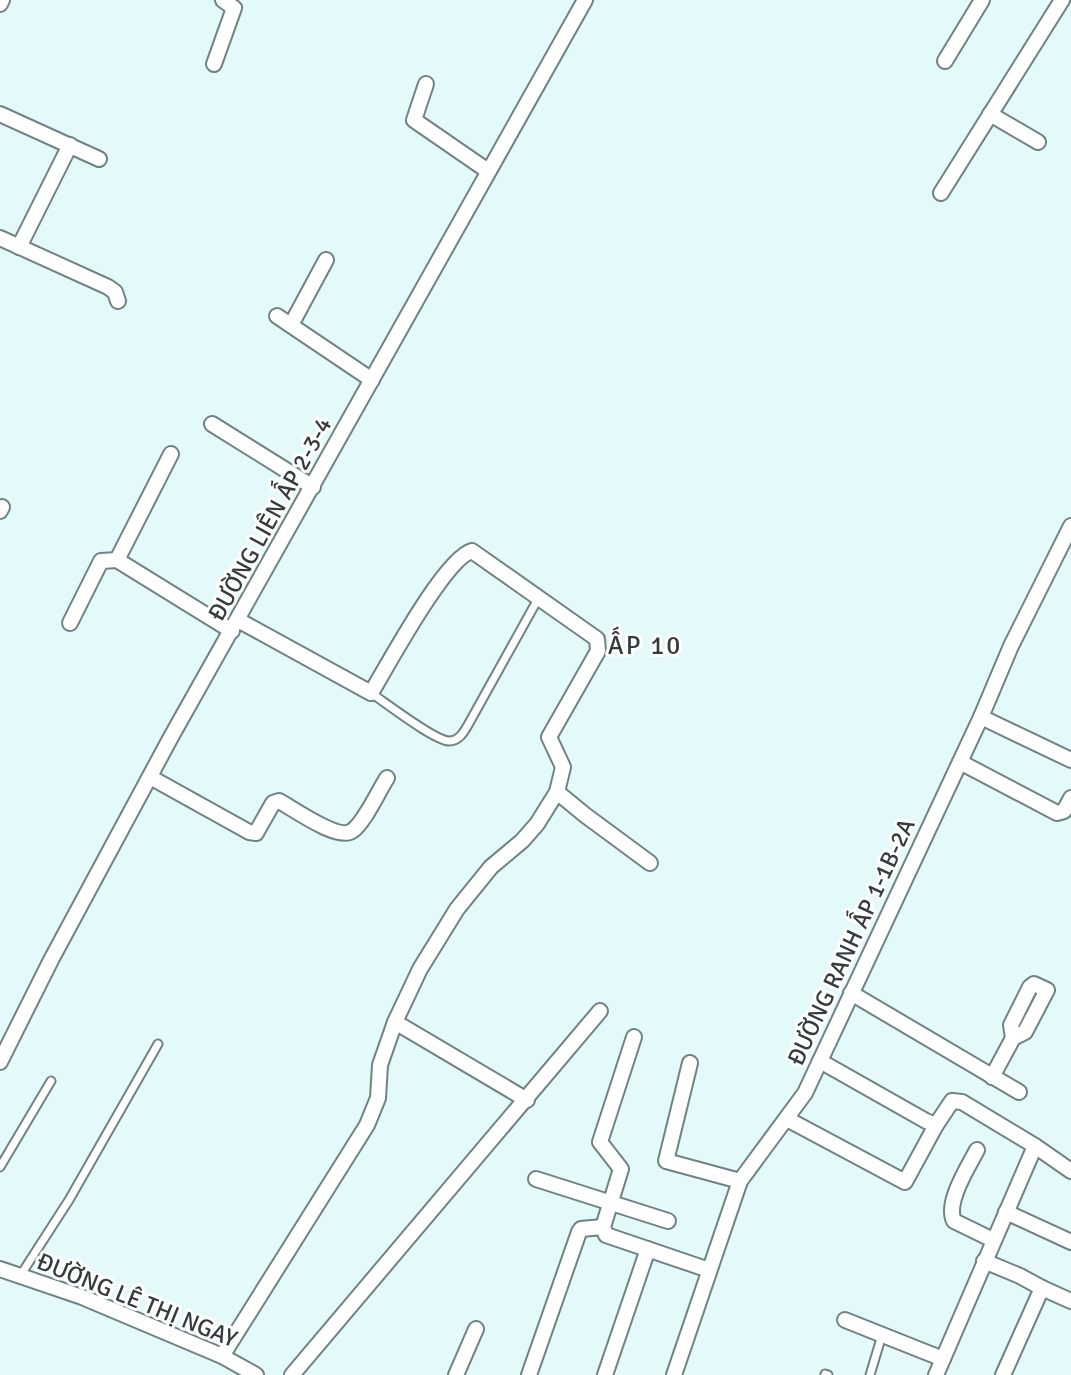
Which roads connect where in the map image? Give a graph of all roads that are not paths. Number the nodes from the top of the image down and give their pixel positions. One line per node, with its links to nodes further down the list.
1 (585, 0): 13 (street, ĐƯỜNG LIÊN ẤP 2-3-4)
2 (982, 0): 5 (street)
3 (1062, 0): 9 (street)
4 (226, 1): 6 (street)
5 (945, 61)
6 (214, 64)
7 (426, 84): 13 (street)
8 (0, 114): 11 (street)
9 (990, 114): 10 (street); 14 (street)
10 (1038, 142)
11 (70, 145): 12 (street); 16 (street)
12 (99, 159)
13 (488, 171): 21 (street, ĐƯỜNG LIÊN ẤP 2-3-4)
14 (941, 193)
15 (0, 238): 16 (street)
16 (19, 247): 18 (street)
17 (326, 260): 20 (street)
18 (118, 301)
19 (277, 316): 20 (street)
20 (291, 325): 21 (street)
21 (372, 380): 24 (street, ĐƯỜNG LIÊN ẤP 2-3-4)
22 (212, 424): 24 (street)
23 (171, 454): 27 (street)
24 (313, 487): 30 (street, ĐƯỜNG LIÊN ẤP 2-3-4)
25 (1071, 526): 26 (street, ĐƯỜNG RANH ẤP 1-1B-2A)
26 (1067, 543): 32 (street, ĐƯỜNG RANH ẤP 1-1B-2A)
27 (117, 560): 29 (street); 30 (street)
28 (538, 599): 31 (street); 31 (lane); 37 (street)
29 (70, 623)
30 (235, 625): 31 (street); 35 (street, ĐƯỜNG LIÊN ẤP 2-3-4)
31 (371, 693)
32 (981, 717): 33 (street); 34 (street, ĐƯỜNG RANH ẤP 1-1B-2A)
33 (1071, 760)
34 (960, 762): 38 (street); 40 (street, ĐƯỜNG RANH ẤP 1-1B-2A)
35 (150, 777): 36 (street); 47 (street, ĐƯỜNG LIÊN ẤP 2-3-4)
36 (387, 778)
37 (557, 792): 39 (street); 42 (street)
38 (1071, 798)
39 (650, 863)
40 (851, 993): 46 (street, ĐƯỜNG RANH ẤP 1-1B-2A); 49 (street)
41 (600, 1011): 52 (street)
42 (395, 1022): 52 (street); 77 (street)
43 (634, 1037): 61 (street)
44 (1013, 1038): 49 (street)
45 (158, 1044): 71 (lane)
46 (820, 1061): 53 (street, ĐƯỜNG RANH ẤP 1-1B-2A); 54 (street)
47 (0, 1062)
48 (690, 1063): 60 (street)
49 (992, 1077): 51 (street)
50 (51, 1081): 57 (lane)
51 (1019, 1092)
52 (527, 1100): 80 (street)
53 (787, 1119): 54 (street); 60 (street, ĐƯỜNG RANH ẤP 1-1B-2A)
54 (936, 1125): 55 (street)
55 (1035, 1146): 58 (street); 62 (street)
56 (977, 1150): 65 (street)
57 (0, 1167)
58 (1071, 1171)
59 (536, 1179): 61 (street)
60 (740, 1181): 70 (street, ĐƯỜNG RANH ẤP 1-1B-2A)
61 (610, 1203): 63 (street); 64 (street)
62 (1006, 1212): 65 (street); 66 (street)
63 (668, 1221)
64 (603, 1227): 67 (street); 82 (street)
65 (993, 1240): 68 (street)
66 (1071, 1242)
67 (648, 1249): 70 (street); 83 (street)
68 (984, 1261): 72 (street); 78 (street)
69 (0, 1269): 71 (street, ĐƯỜNG LÊ THỊ NGAY)
70 (709, 1270): 84 (street, ĐƯỜNG RANH ẤP 1-1B-2A)
71 (20, 1276): 77 (street, ĐƯỜNG LÊ THỊ NGAY)
72 (1042, 1288): 73 (street); 87 (street)
73 (1071, 1301)
74 (845, 1320): 76 (street)
75 (476, 1329): 81 (street)
76 (882, 1335): 78 (street); 85 (lane)
77 (222, 1356): 79 (street, ĐƯỜNG LÊ THỊ NGAY)
78 (943, 1359): 86 (street)
79 (256, 1375)
80 (292, 1375)
81 (456, 1375)
82 (529, 1375)
83 (605, 1375)
84 (674, 1375)
85 (870, 1375)
86 (936, 1375)
87 (1003, 1375)

